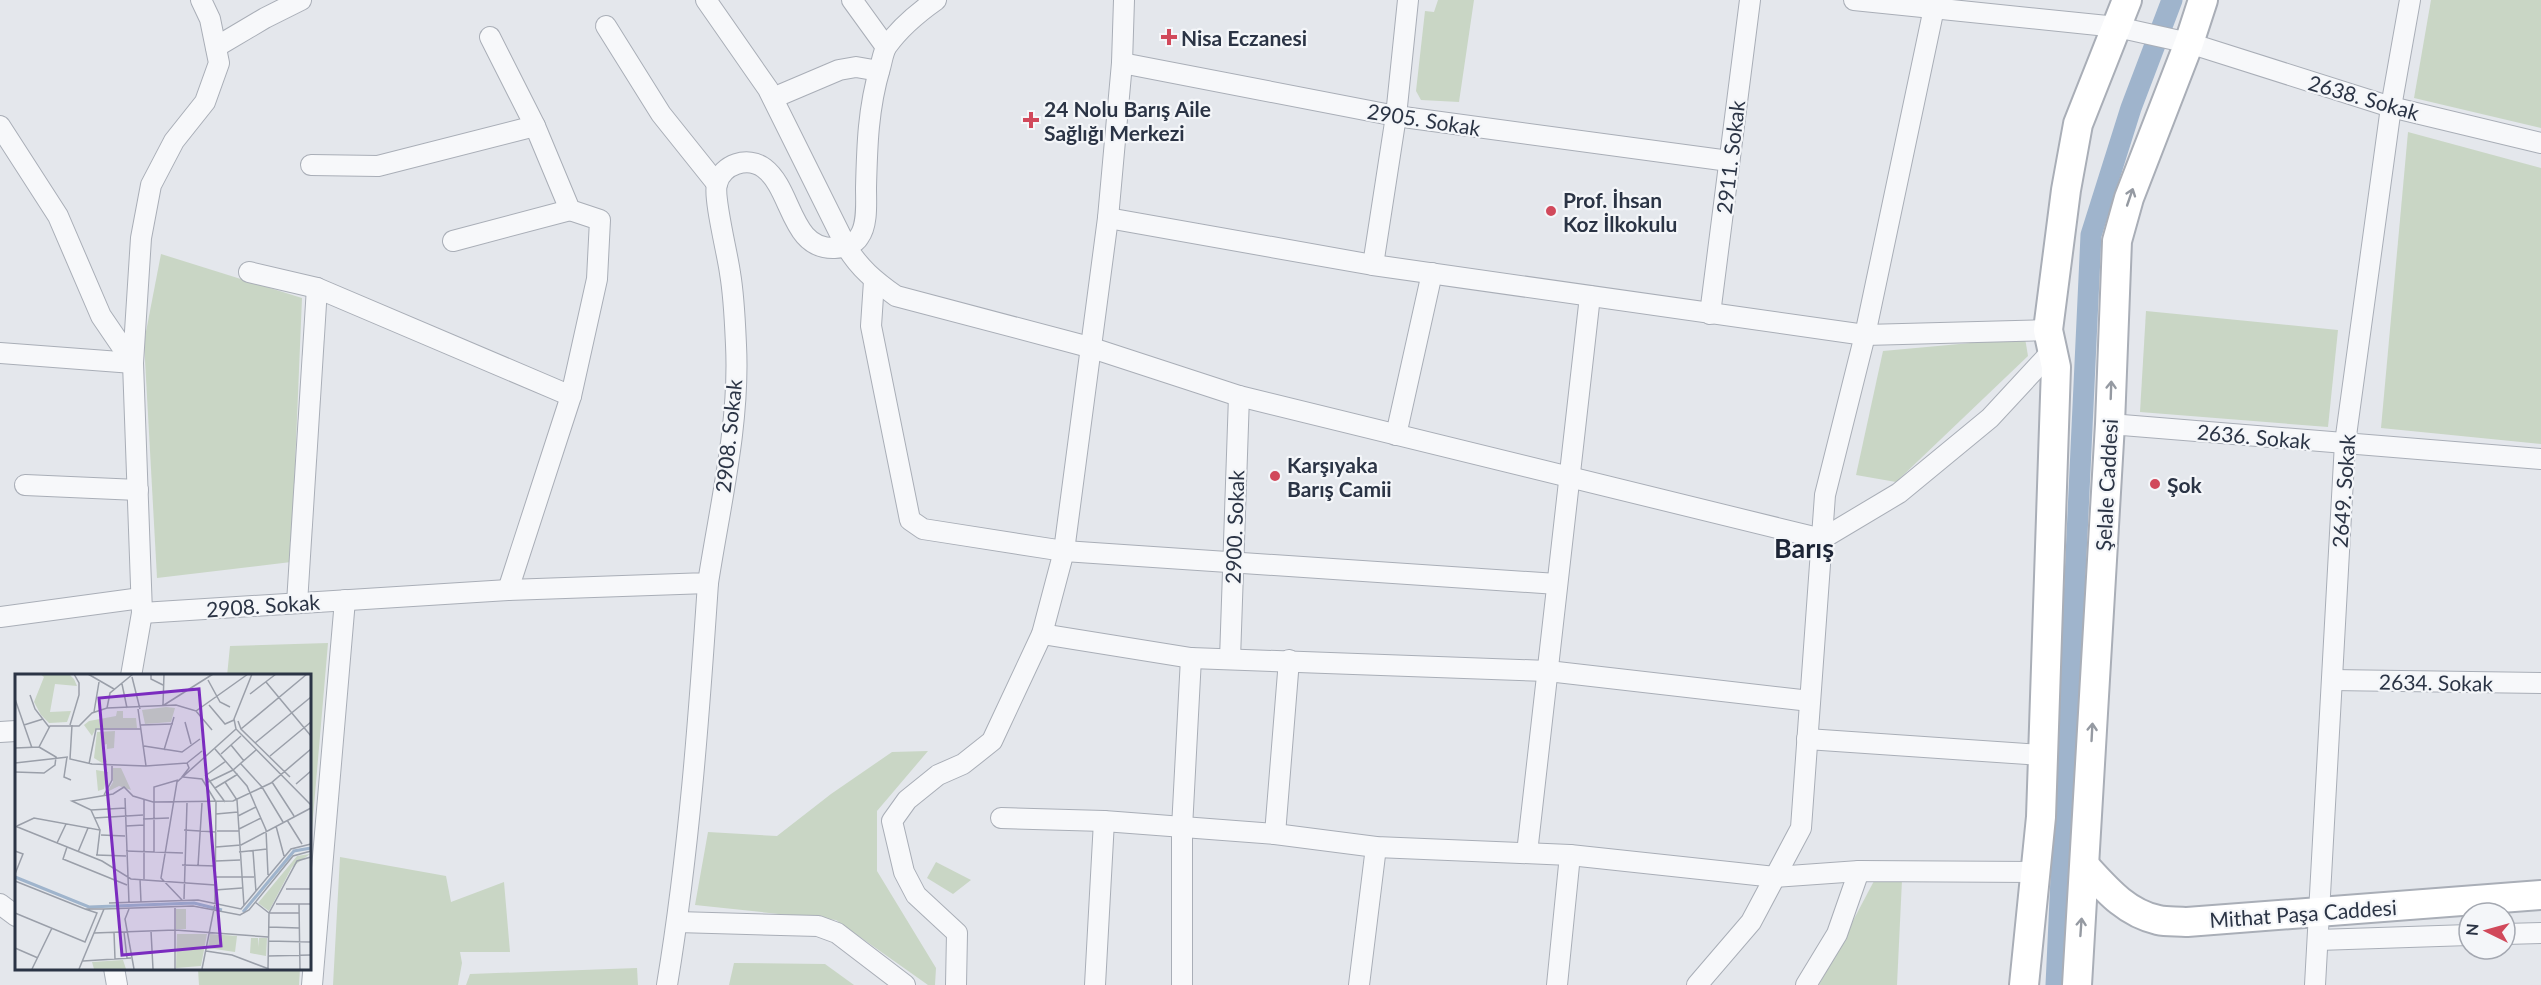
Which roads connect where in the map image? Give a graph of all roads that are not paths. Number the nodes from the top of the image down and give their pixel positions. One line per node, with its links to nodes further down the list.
1 (201, 0): 20 (street)
2 (301, 0): 20 (street)
3 (706, 0): 24 (street)
4 (1124, 0): 22 (street)
5 (1408, 0): 26 (street)
6 (1750, 0): 30 (street, 2911. Sokak)
7 (1854, 0): 8 (street)
8 (1861, 0): 15 (street)
9 (2127, 0): 17 (street)
10 (2203, 0): 19 (street, Şelale Caddesi)
11 (2410, 0): 25 (street, 2649. Sokak)
12 (860, 3): 21 (street)
13 (926, 3): 21 (street)
14 (1985, 7): 15 (street); 17 (street)
15 (1934, 8): 44 (street)
16 (606, 26): 32 (street)
17 (2117, 27): 19 (street, 2638. Sokak); 45 (street)
18 (490, 37): 28 (street)
19 (2189, 43): 25 (street, 2638. Sokak); 51 (street, Şelale Caddesi, one-way to 19)
20 (216, 47): 48 (street)
21 (886, 47): 23 (street)
22 (1122, 63): 26 (street, 2905. Sokak); 34 (street)
23 (879, 71): 24 (street); 36 (street)
24 (773, 98): 36 (street)
25 (2391, 107): 29 (street, 2638. Sokak); 53 (street, 2649. Sokak)
26 (1396, 116): 30 (street, 2905. Sokak); 37 (street)
27 (0, 126): 48 (street)
28 (535, 126): 31 (street); 33 (street)
29 (2541, 143)
30 (1730, 160): 43 (street, 2911. Sokak)
31 (311, 165)
32 (717, 184): 36 (street); 61 (street, 2908. Sokak)
33 (570, 210): 35 (street); 49 (street)
34 (1108, 218): 37 (street); 46 (street)
35 (453, 241)
36 (846, 246): 40 (street)
37 (1373, 265): 39 (street)
38 (249, 272): 41 (street)
39 (1432, 273): 42 (street); 52 (street)
40 (874, 281): 46 (street); 59 (street)
41 (317, 288): 49 (street); 65 (street)
42 (1590, 296): 43 (street); 55 (street)
43 (1710, 314): 44 (street)
44 (1865, 335): 45 (street); 58 (street)
45 (2050, 341): 58 (street); 80 (street)
46 (1089, 346): 50 (street); 59 (street)
47 (0, 353): 48 (street)
48 (133, 363): 57 (street)
49 (572, 396): 63 (street)
50 (1239, 396): 52 (street); 60 (street, 2900. Sokak)
51 (2110, 424): 53 (street, 2636. Sokak); 88 (street, Şelale Caddesi, one-way to 51)
52 (1396, 435): 55 (street)
53 (2344, 443): 54 (street, 2636. Sokak); 74 (street, 2649. Sokak)
54 (2541, 459)
55 (1569, 477): 58 (street); 62 (street)
56 (25, 484): 57 (street)
57 (138, 490): 66 (street)
58 (1822, 539): 76 (street)
59 (1064, 551): 60 (street); 68 (street)
60 (1232, 561): 62 (street); 70 (street, 2900. Sokak)
61 (708, 583): 63 (street, 2908. Sokak); 96 (street)
62 (1557, 584): 72 (street)
63 (508, 590): 64 (street, 2908. Sokak)
64 (345, 600): 65 (street, 2908. Sokak); 103 (street)
65 (297, 603): 66 (street, 2908. Sokak)
66 (142, 605): 67 (street, 2908. Sokak); 73 (street)
67 (0, 617)
68 (1042, 634): 69 (street); 106 (street)
69 (1191, 658): 70 (street); 83 (street)
70 (1230, 659): 71 (street)
71 (1289, 660): 72 (street); 84 (street)
72 (1548, 671): 76 (street); 86 (street)
73 (131, 674)
74 (2332, 680): 75 (street, 2634. Sokak); 94 (street, 2649. Sokak)
75 (2541, 684)
76 (1810, 701): 79 (street)
77 (15, 731): 78 (street)
78 (0, 732)
79 (1807, 739): 80 (street); 91 (street)
80 (2042, 755): 90 (street)
81 (1001, 818): 82 (street)
82 (1104, 821): 83 (street); 107 (street)
83 (1182, 828): 84 (street); 108 (street)
84 (1275, 834): 85 (street)
85 (1376, 847): 86 (street); 109 (street)
86 (1527, 853): 87 (street)
87 (1570, 855): 91 (street); 110 (street)
88 (2085, 866): 94 (street, Mithat Paşa Caddesi); 114 (street, Şelale Caddesi, one-way to 88)
89 (1859, 871): 90 (street); 91 (street); 112 (street)
90 (2035, 872): 113 (street)
91 (1775, 877): 111 (street)
92 (2541, 895): 94 (street, Mithat Paşa Caddesi)
93 (0, 904): 95 (street)
94 (2320, 911): 100 (street, 2649. Sokak)
95 (15, 915)
96 (676, 922): 104 (street); 105 (street)
97 (2541, 933): 98 (street)
98 (2517, 934)
99 (2457, 935): 100 (street)
100 (2318, 940): 115 (street, 2649. Sokak)
101 (114, 970): 102 (street)
102 (117, 985)
103 (312, 985)
104 (667, 985)
105 (905, 985)
106 (956, 985)
107 (1095, 985)
108 (1182, 985)
109 (1359, 985)
110 (1557, 985)
111 (1698, 985)
112 (1806, 985)
113 (2024, 985)
114 (2077, 985)
115 (2315, 985)

